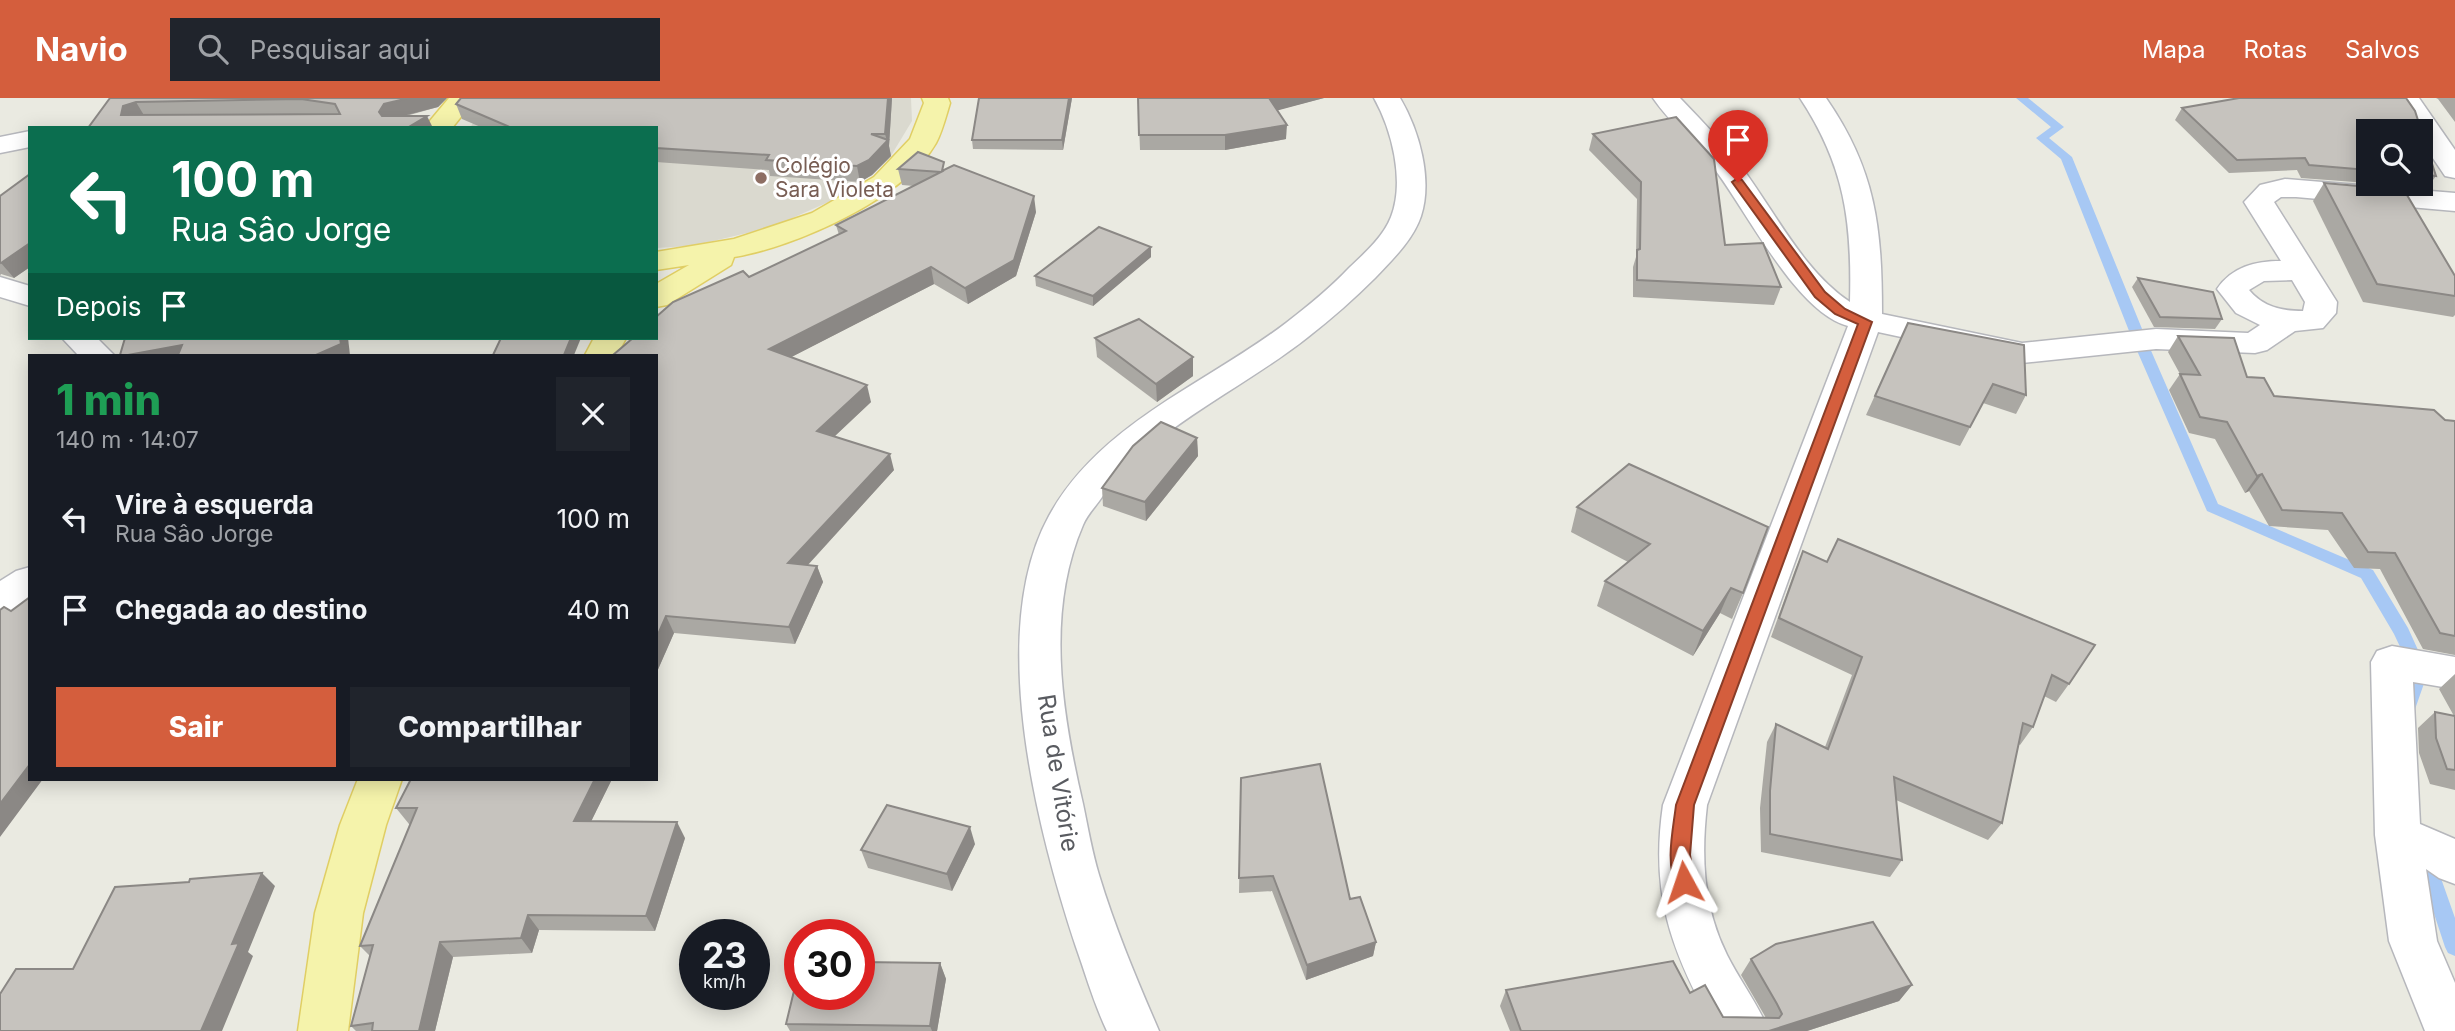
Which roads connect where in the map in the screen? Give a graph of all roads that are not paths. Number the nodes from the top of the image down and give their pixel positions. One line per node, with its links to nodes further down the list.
1 (935, 98): 10 (main road)
2 (1387, 98): 27 (street, Rua de Vitórie)
3 (1666, 98): 16 (street)
4 (1813, 98): 16 (street)
5 (2406, 98): 8 (street)
6 (28, 139): 7 (street)
7 (0, 145)
8 (2455, 170)
9 (2455, 202): 12 (street)
10 (740, 247): 11 (main road); 15 (main road)
11 (658, 261)
12 (2303, 271): 17 (street); 17 (street)
13 (0, 286): 14 (street)
14 (28, 296)
15 (658, 297)
16 (1866, 322): 17 (street); 28 (street)
17 (2285, 323)
18 (80, 340): 19 (street)
19 (96, 354)
20 (28, 582): 21 (street)
21 (0, 601)
22 (2427, 668): 24 (street)
23 (379, 781): 26 (main road)
24 (2398, 835): 25 (street); 29 (street)
25 (2452, 861)
26 (324, 1031)
27 (1135, 1031)
28 (1744, 1031)
29 (2450, 1031)

